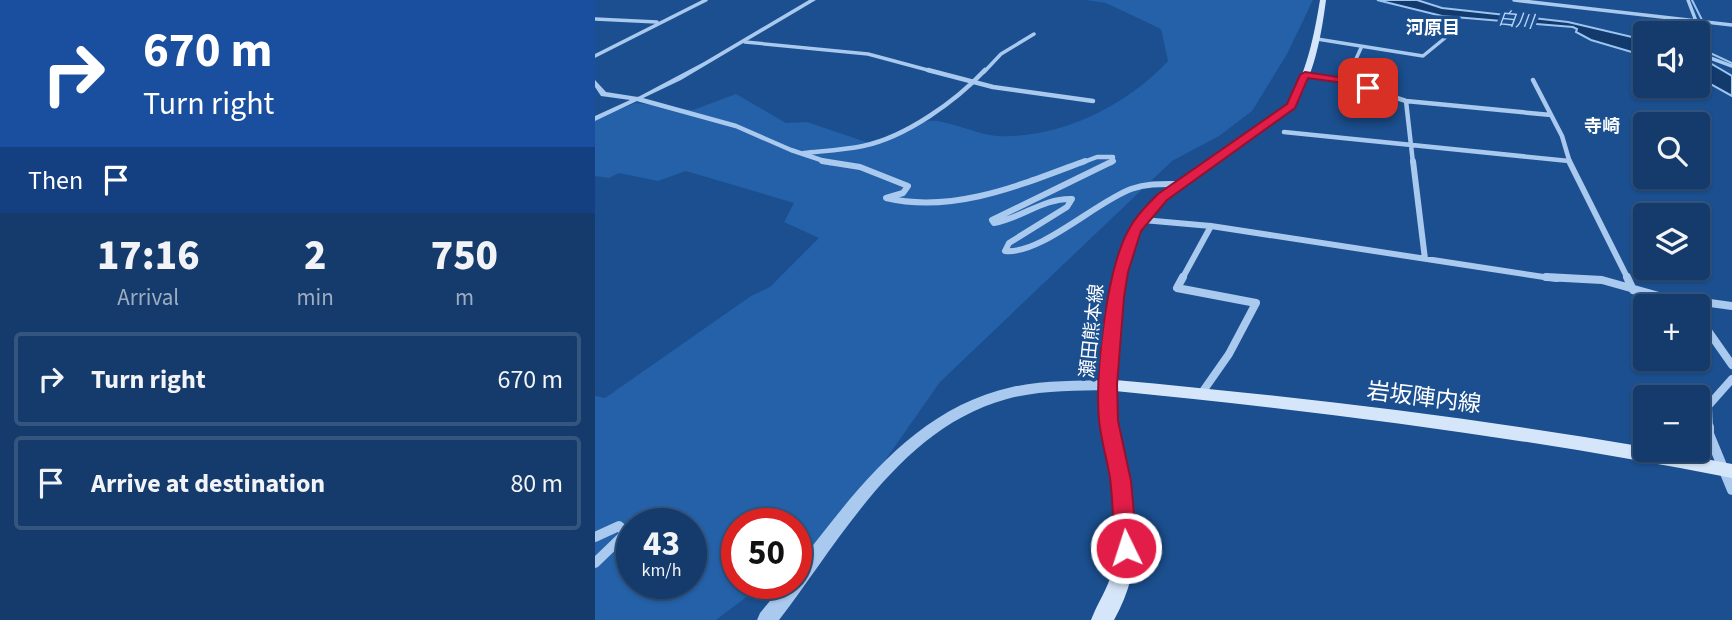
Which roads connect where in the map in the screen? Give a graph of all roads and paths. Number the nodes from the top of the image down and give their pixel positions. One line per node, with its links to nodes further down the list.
1 (706, 0): 8 (street)
2 (813, 0): 14 (street)
3 (1323, 0): 13 (main road, 瀬田熊本線)
4 (1514, 0): 7 (street)
5 (1688, 0): 7 (street)
6 (595, 19): 8 (street)
7 (1696, 21)
8 (660, 22): 16 (street)
9 (1710, 23): 10 (street)
10 (1732, 25)
11 (1034, 34): 23 (street)
12 (1445, 38): 15 (street)
13 (1317, 39): 15 (street); 19 (main road, 瀬田熊本線)
14 (745, 42): 23 (street); 24 (street)
15 (1361, 48): 21 (street)
16 (595, 56)
17 (1710, 57): 18 (street)
18 (1732, 65)
19 (1305, 75): 21 (street); 33 (main road, 瀬田熊本線)
20 (1534, 80): 27 (street)
21 (1345, 81): 26 (street)
22 (595, 82): 24 (street)
23 (974, 83): 25 (street); 31 (street)
24 (638, 99): 28 (street); 31 (street)
25 (1093, 101)
26 (1406, 102): 27 (street); 30 (street)
27 (1551, 115): 32 (street)
28 (595, 118)
29 (1284, 132): 30 (street)
30 (1413, 145): 32 (street); 36 (street)
31 (800, 153): 33 (street)
32 (1569, 161): 37 (street)
33 (1180, 184): 34 (main road, 瀬田熊本線)
34 (1143, 220): 35 (street); 44 (main road, 瀬田熊本線)
35 (1211, 226): 36 (street); 45 (street)
36 (1425, 259): 37 (street)
37 (1633, 289): 38 (street)
38 (1653, 294)
39 (1710, 304): 40 (street)
40 (1732, 306)
41 (1710, 334): 42 (street)
42 (1732, 365)
43 (1732, 379): 46 (street)
44 (1108, 385): 45 (main road, 岩坂陣内線); 49 (street); 53 (main road, 瀬田熊本線)
45 (1201, 394): 46 (main road, 岩坂陣内線)
46 (1728, 470): 47 (street)
47 (1732, 490)
48 (595, 537): 50 (street)
49 (812, 562)
50 (595, 564)
51 (783, 599): 52 (street)
52 (767, 620)
53 (1102, 620)

